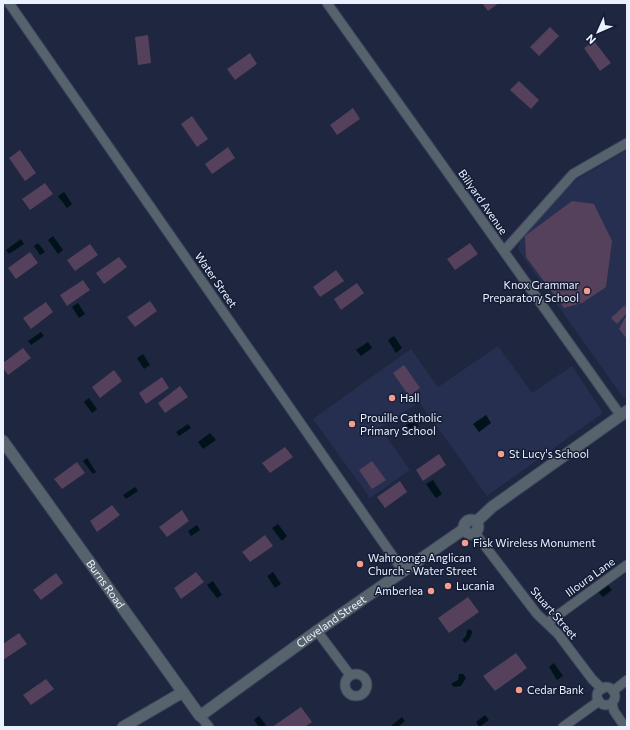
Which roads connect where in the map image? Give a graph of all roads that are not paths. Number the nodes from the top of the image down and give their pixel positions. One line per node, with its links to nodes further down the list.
1 (9, 3): 11 (street, Water Street)
2 (327, 3): 4 (street, Billyard Avenue)
3 (627, 143): 4 (street)
4 (504, 251): 5 (street, Billyard Avenue)
5 (624, 414): 7 (street)
6 (3, 441): 18 (street, Burns Road)
7 (476, 522): 8 (street); 9 (street)
8 (464, 529): 9 (street); 11 (street, Cleveland Street)
9 (475, 533): 12 (street, Stuart Street)
10 (627, 565): 12 (street, Illoura Lane)
11 (403, 571): 13 (street, Cleveland Street)
12 (547, 623): 16 (street, Stuart Street)
13 (317, 631): 14 (street); 21 (street, Cleveland Street)
14 (350, 675)
15 (627, 680): 17 (street)
16 (602, 689): 17 (street); 19 (street)
17 (613, 691): 20 (street)
18 (183, 692): 21 (street, Burns Road); 22 (street)
19 (599, 701): 20 (street); 24 (street)
20 (612, 703): 25 (street)
21 (200, 716): 23 (street, Burns Road)
22 (123, 727)
23 (209, 727)
24 (563, 727)
25 (625, 727)

